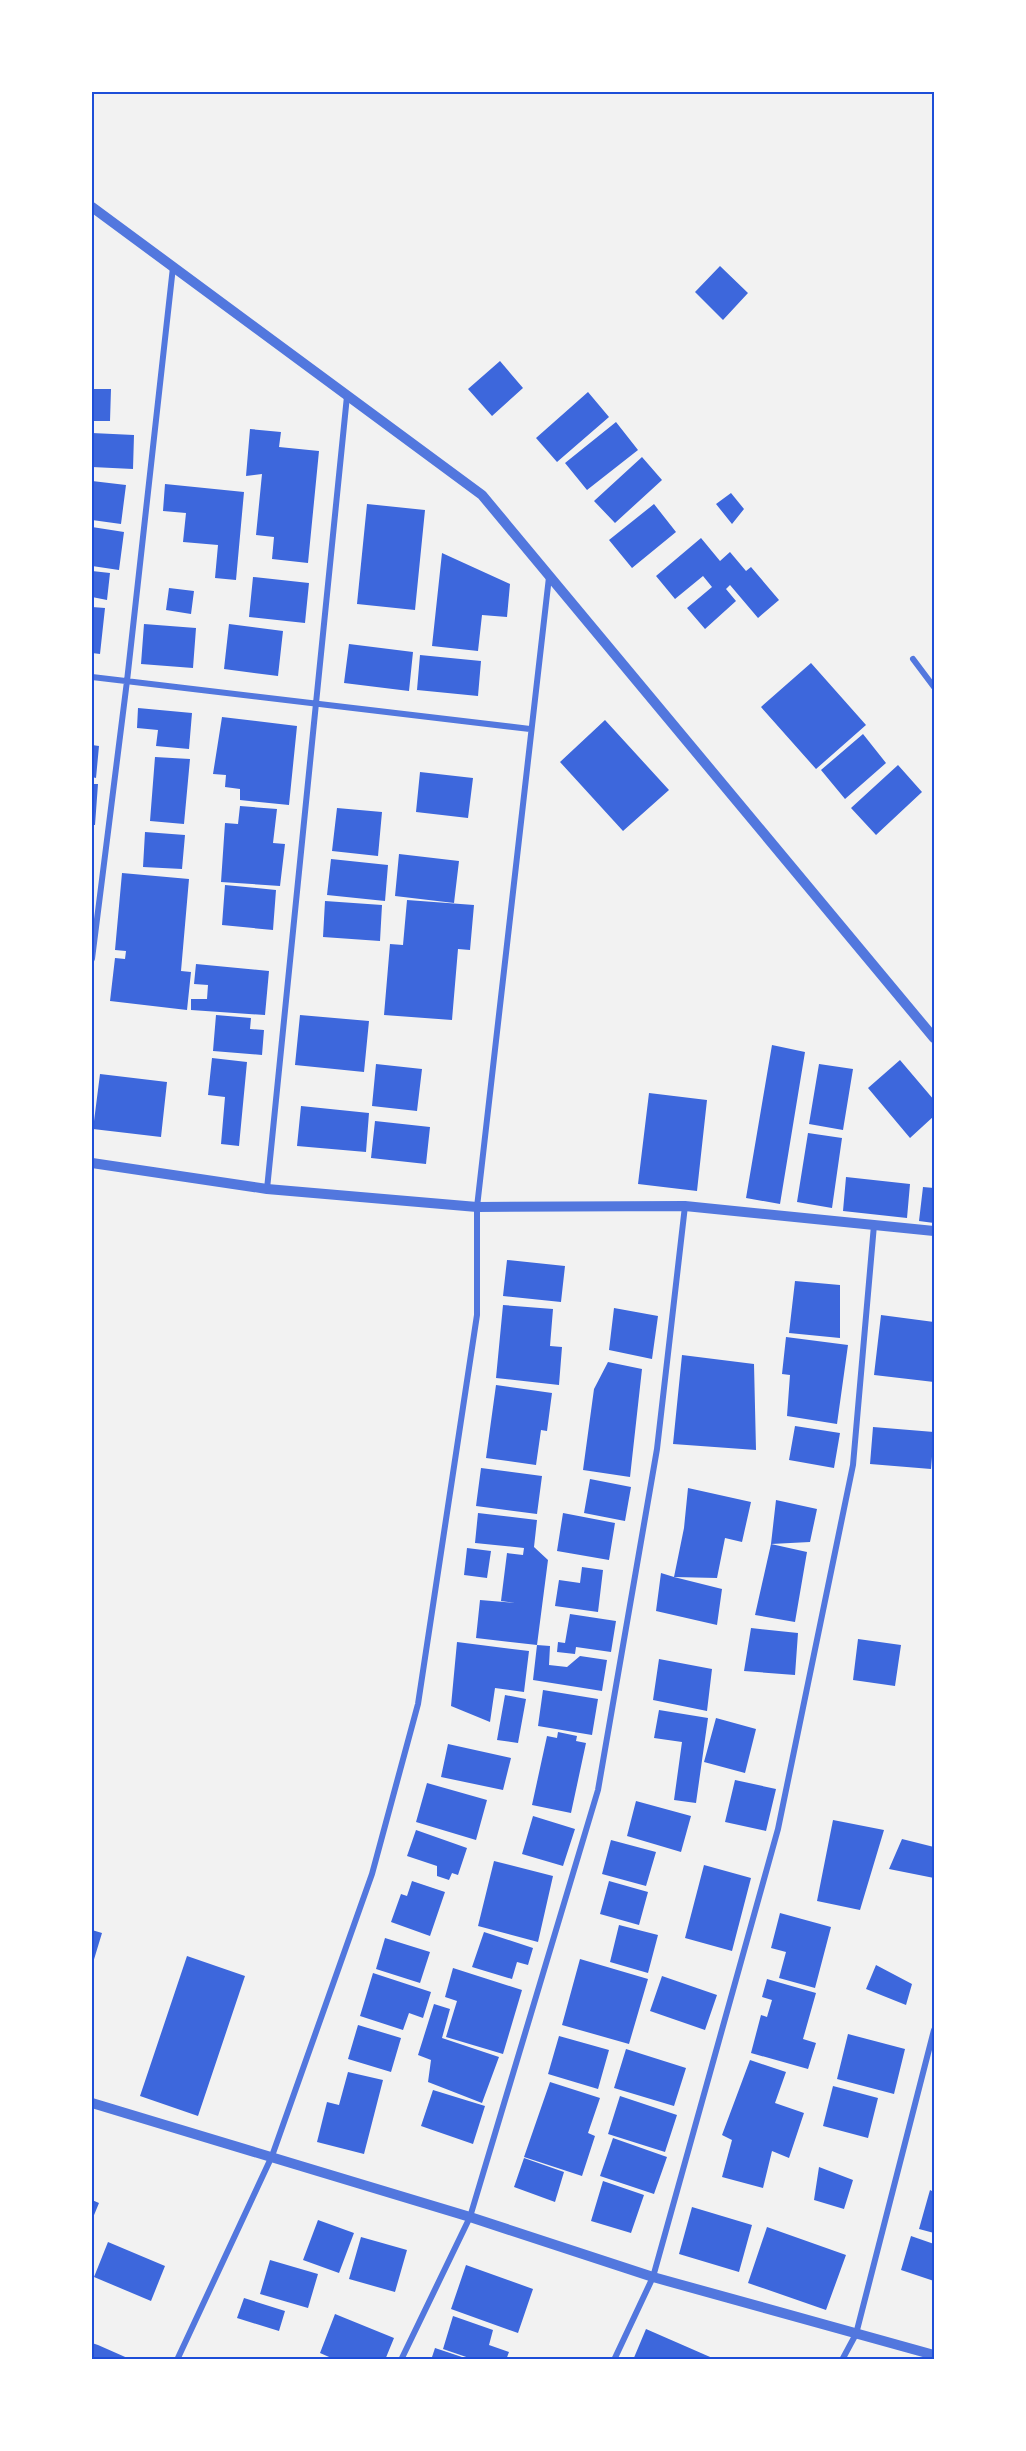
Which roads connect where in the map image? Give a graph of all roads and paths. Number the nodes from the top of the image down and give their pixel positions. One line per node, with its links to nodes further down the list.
1 (92, 207): 2 (street)
2 (172, 267): 3 (street); 7 (street)
3 (347, 396): 4 (street); 9 (street)
4 (549, 576): 10 (street); 12 (street)
5 (914, 659): 8 (street)
6 (92, 677): 7 (street)
7 (127, 681): 9 (street); 11 (street)
8 (934, 687)
9 (317, 704): 10 (street); 14 (street)
10 (530, 729): 16 (street)
11 (92, 959)
12 (934, 1038)
13 (92, 1163): 14 (street)
14 (267, 1189): 16 (street)
15 (685, 1206): 16 (street); 17 (street); 22 (street)
16 (477, 1207): 21 (street)
17 (874, 1225): 18 (street); 23 (street)
18 (934, 1231)
19 (934, 2030): 24 (street)
20 (92, 2103): 21 (street)
21 (272, 2156): 22 (street); 26 (street)
22 (470, 2217): 23 (street); 27 (street)
23 (653, 2277): 24 (street); 28 (street)
24 (856, 2334): 25 (street); 29 (street)
25 (934, 2355)
26 (177, 2360)
27 (401, 2360)
28 (614, 2360)
29 (842, 2360)

